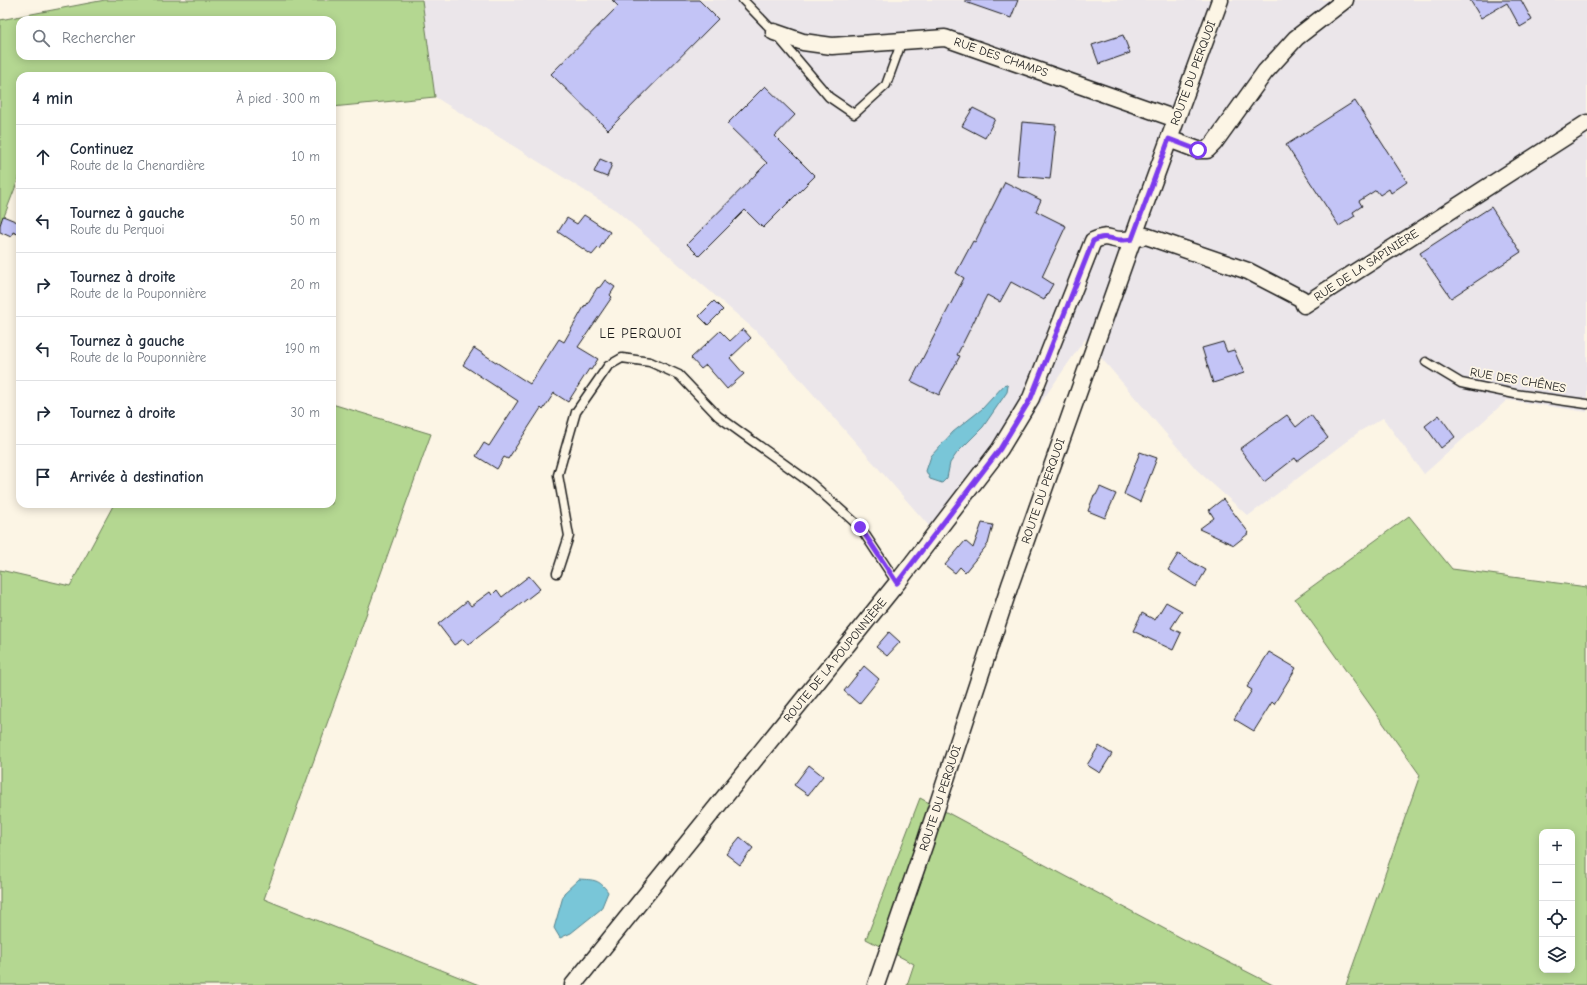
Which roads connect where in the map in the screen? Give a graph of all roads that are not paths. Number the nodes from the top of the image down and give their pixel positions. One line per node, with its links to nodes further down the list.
1 (743, 0): 4 (lane)
2 (1220, 0): 6 (street, ROUTE DU PERQUOI)
3 (1345, 0): 8 (street)
4 (774, 32): 5 (street, RUE DES CHAMPS); 5 (lane)
5 (899, 41): 6 (street, RUE DES CHAMPS)
6 (1176, 119): 8 (street, ROUTE DU PERQUOI)
7 (1587, 123): 9 (street, RUE DE LA SAPINIÈRE)
8 (1169, 139): 9 (street, ROUTE DU PERQUOI)
9 (1132, 239): 13 (street, ROUTE DE LA POUPONNIÈRE); 15 (street, ROUTE DU PERQUOI)
10 (1426, 362): 11 (lane, RUE DES CHÊNES)
11 (1587, 404)
12 (557, 573): 13 (lane)
13 (897, 583): 14 (street, ROUTE DE LA POUPONNIÈRE)
14 (573, 985)
15 (876, 985)

